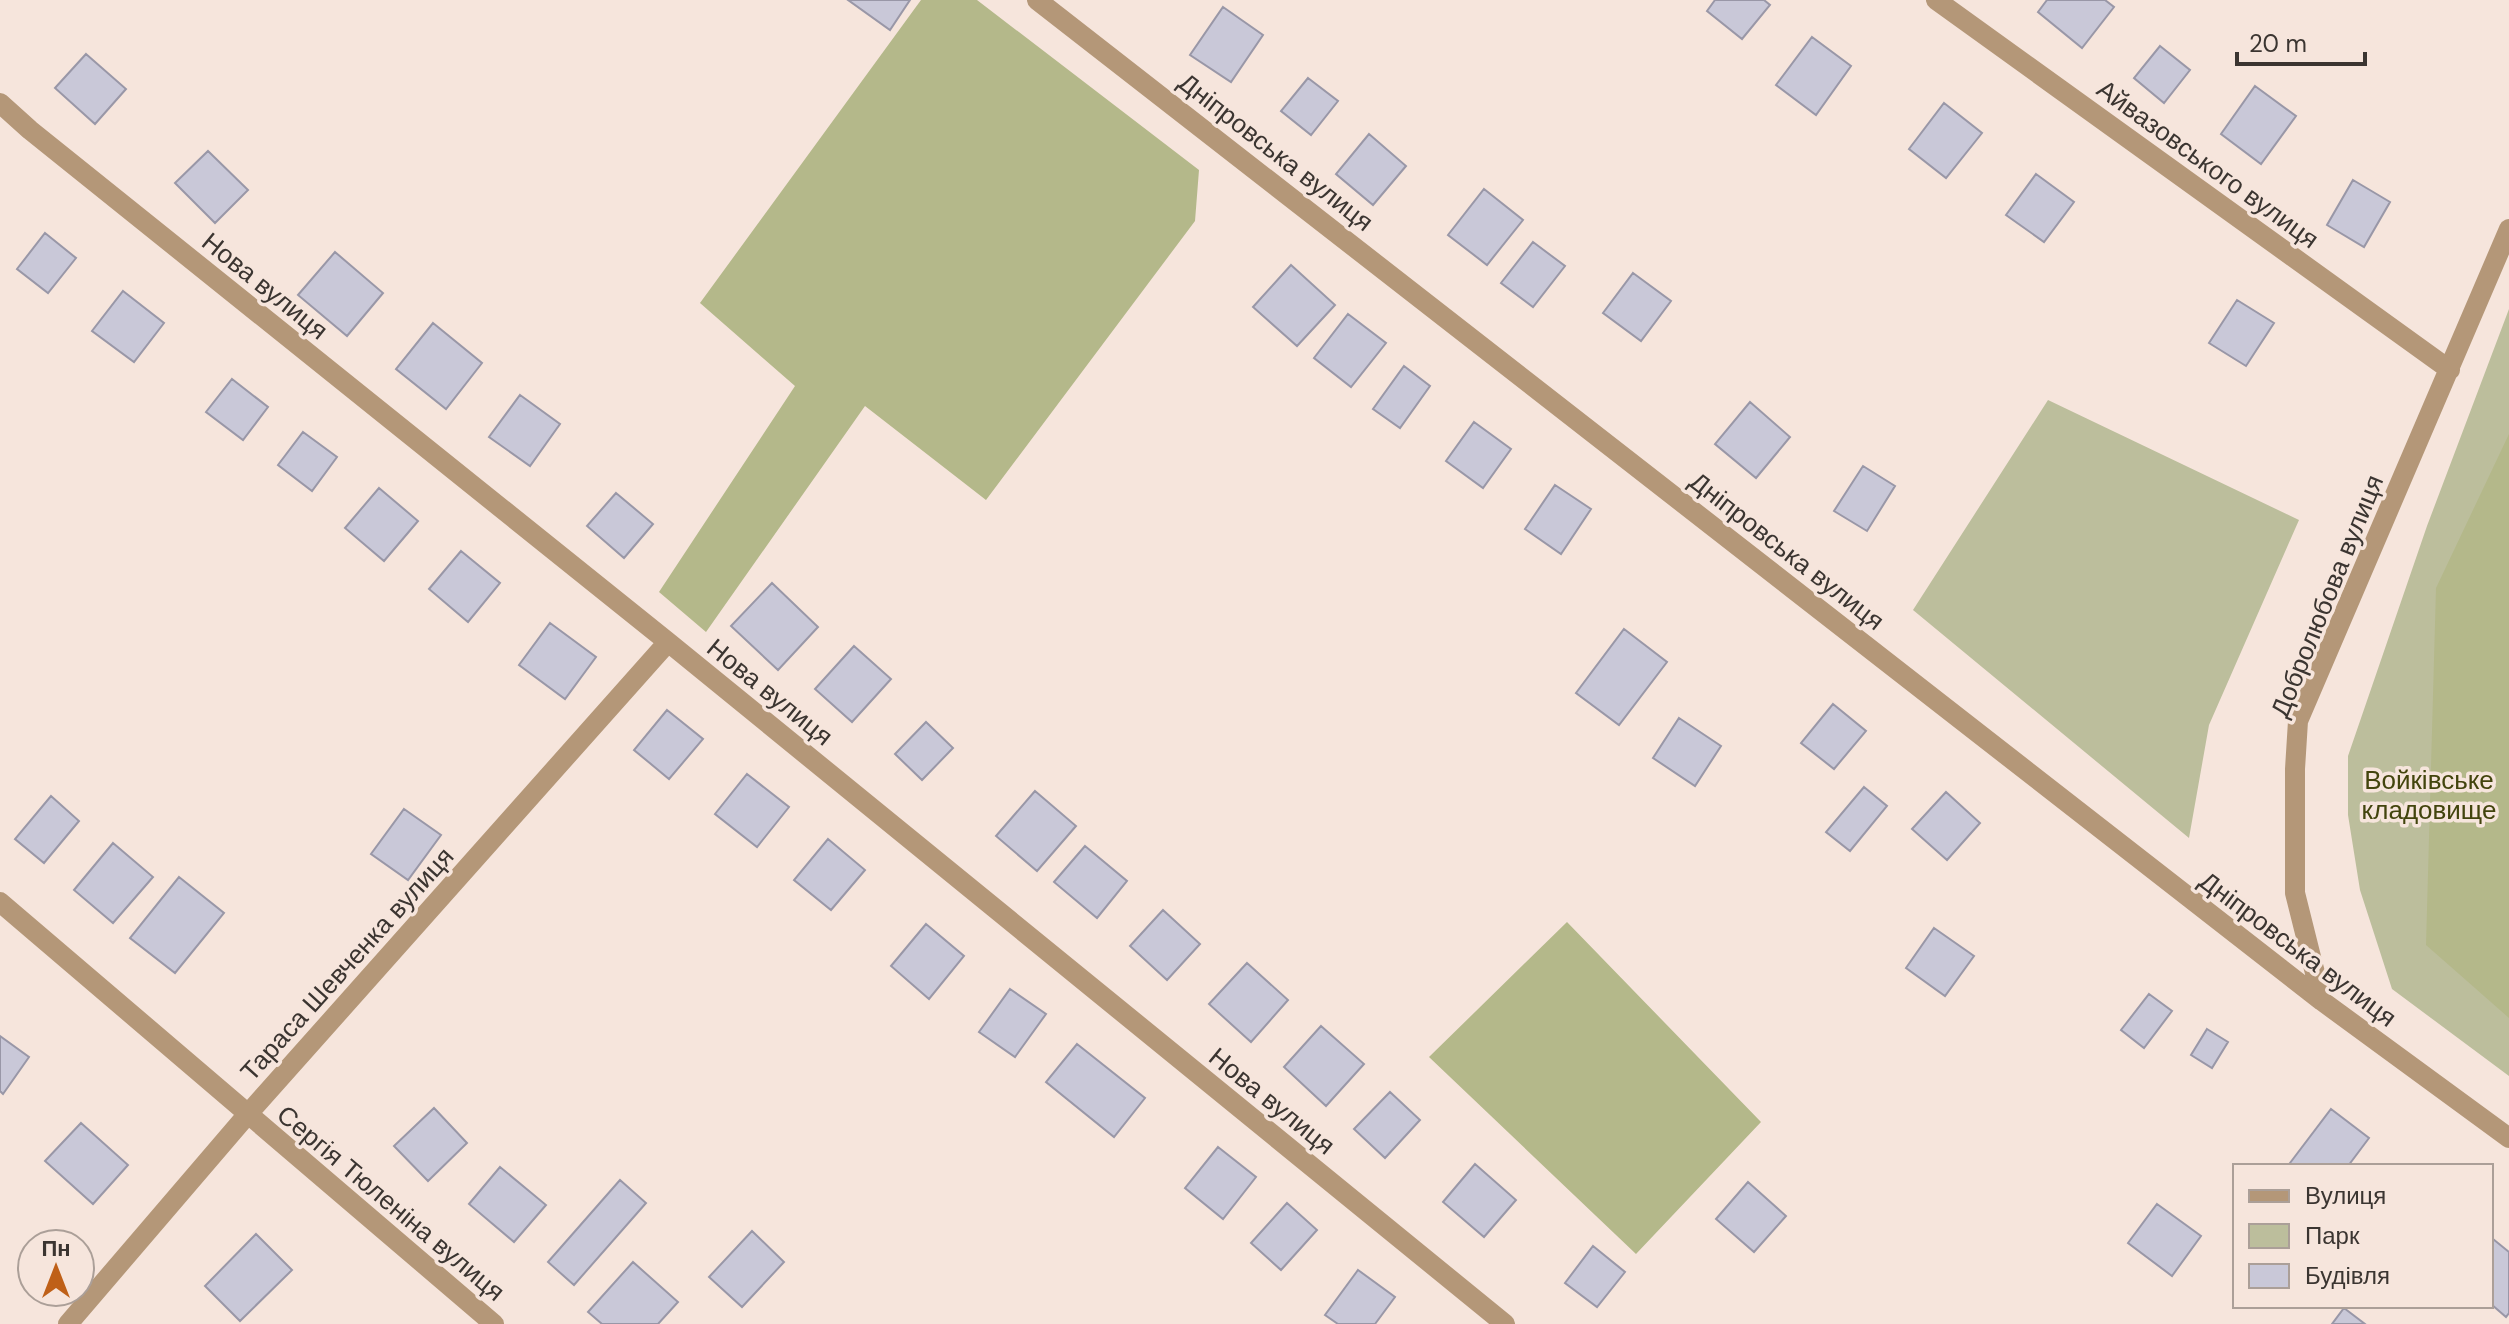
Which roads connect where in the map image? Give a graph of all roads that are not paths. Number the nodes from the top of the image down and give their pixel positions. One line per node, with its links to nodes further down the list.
1 (1037, 0): 8 (street, Дніпровська вулиця)
2 (1936, 0): 5 (street, Айвазовського вулиця)
3 (0, 103): 6 (street, Нова вулиця)
4 (2509, 229): 5 (street, Добролюбова вулиця)
5 (2450, 370): 8 (street, Добролюбова вулиця)
6 (668, 642): 9 (street, Тараса Шевченка вулиця); 13 (street, Нова вулиця)
7 (0, 902): 9 (street, Сергія Тюленіна вулиця)
8 (2322, 1001): 10 (street, Дніпровська вулиця)
9 (247, 1115): 11 (street, Тараса Шевченка вулиця); 12 (street, Сергія Тюленіна вулиця)
10 (2509, 1138)
11 (68, 1324)
12 (494, 1324)
13 (1505, 1324)

